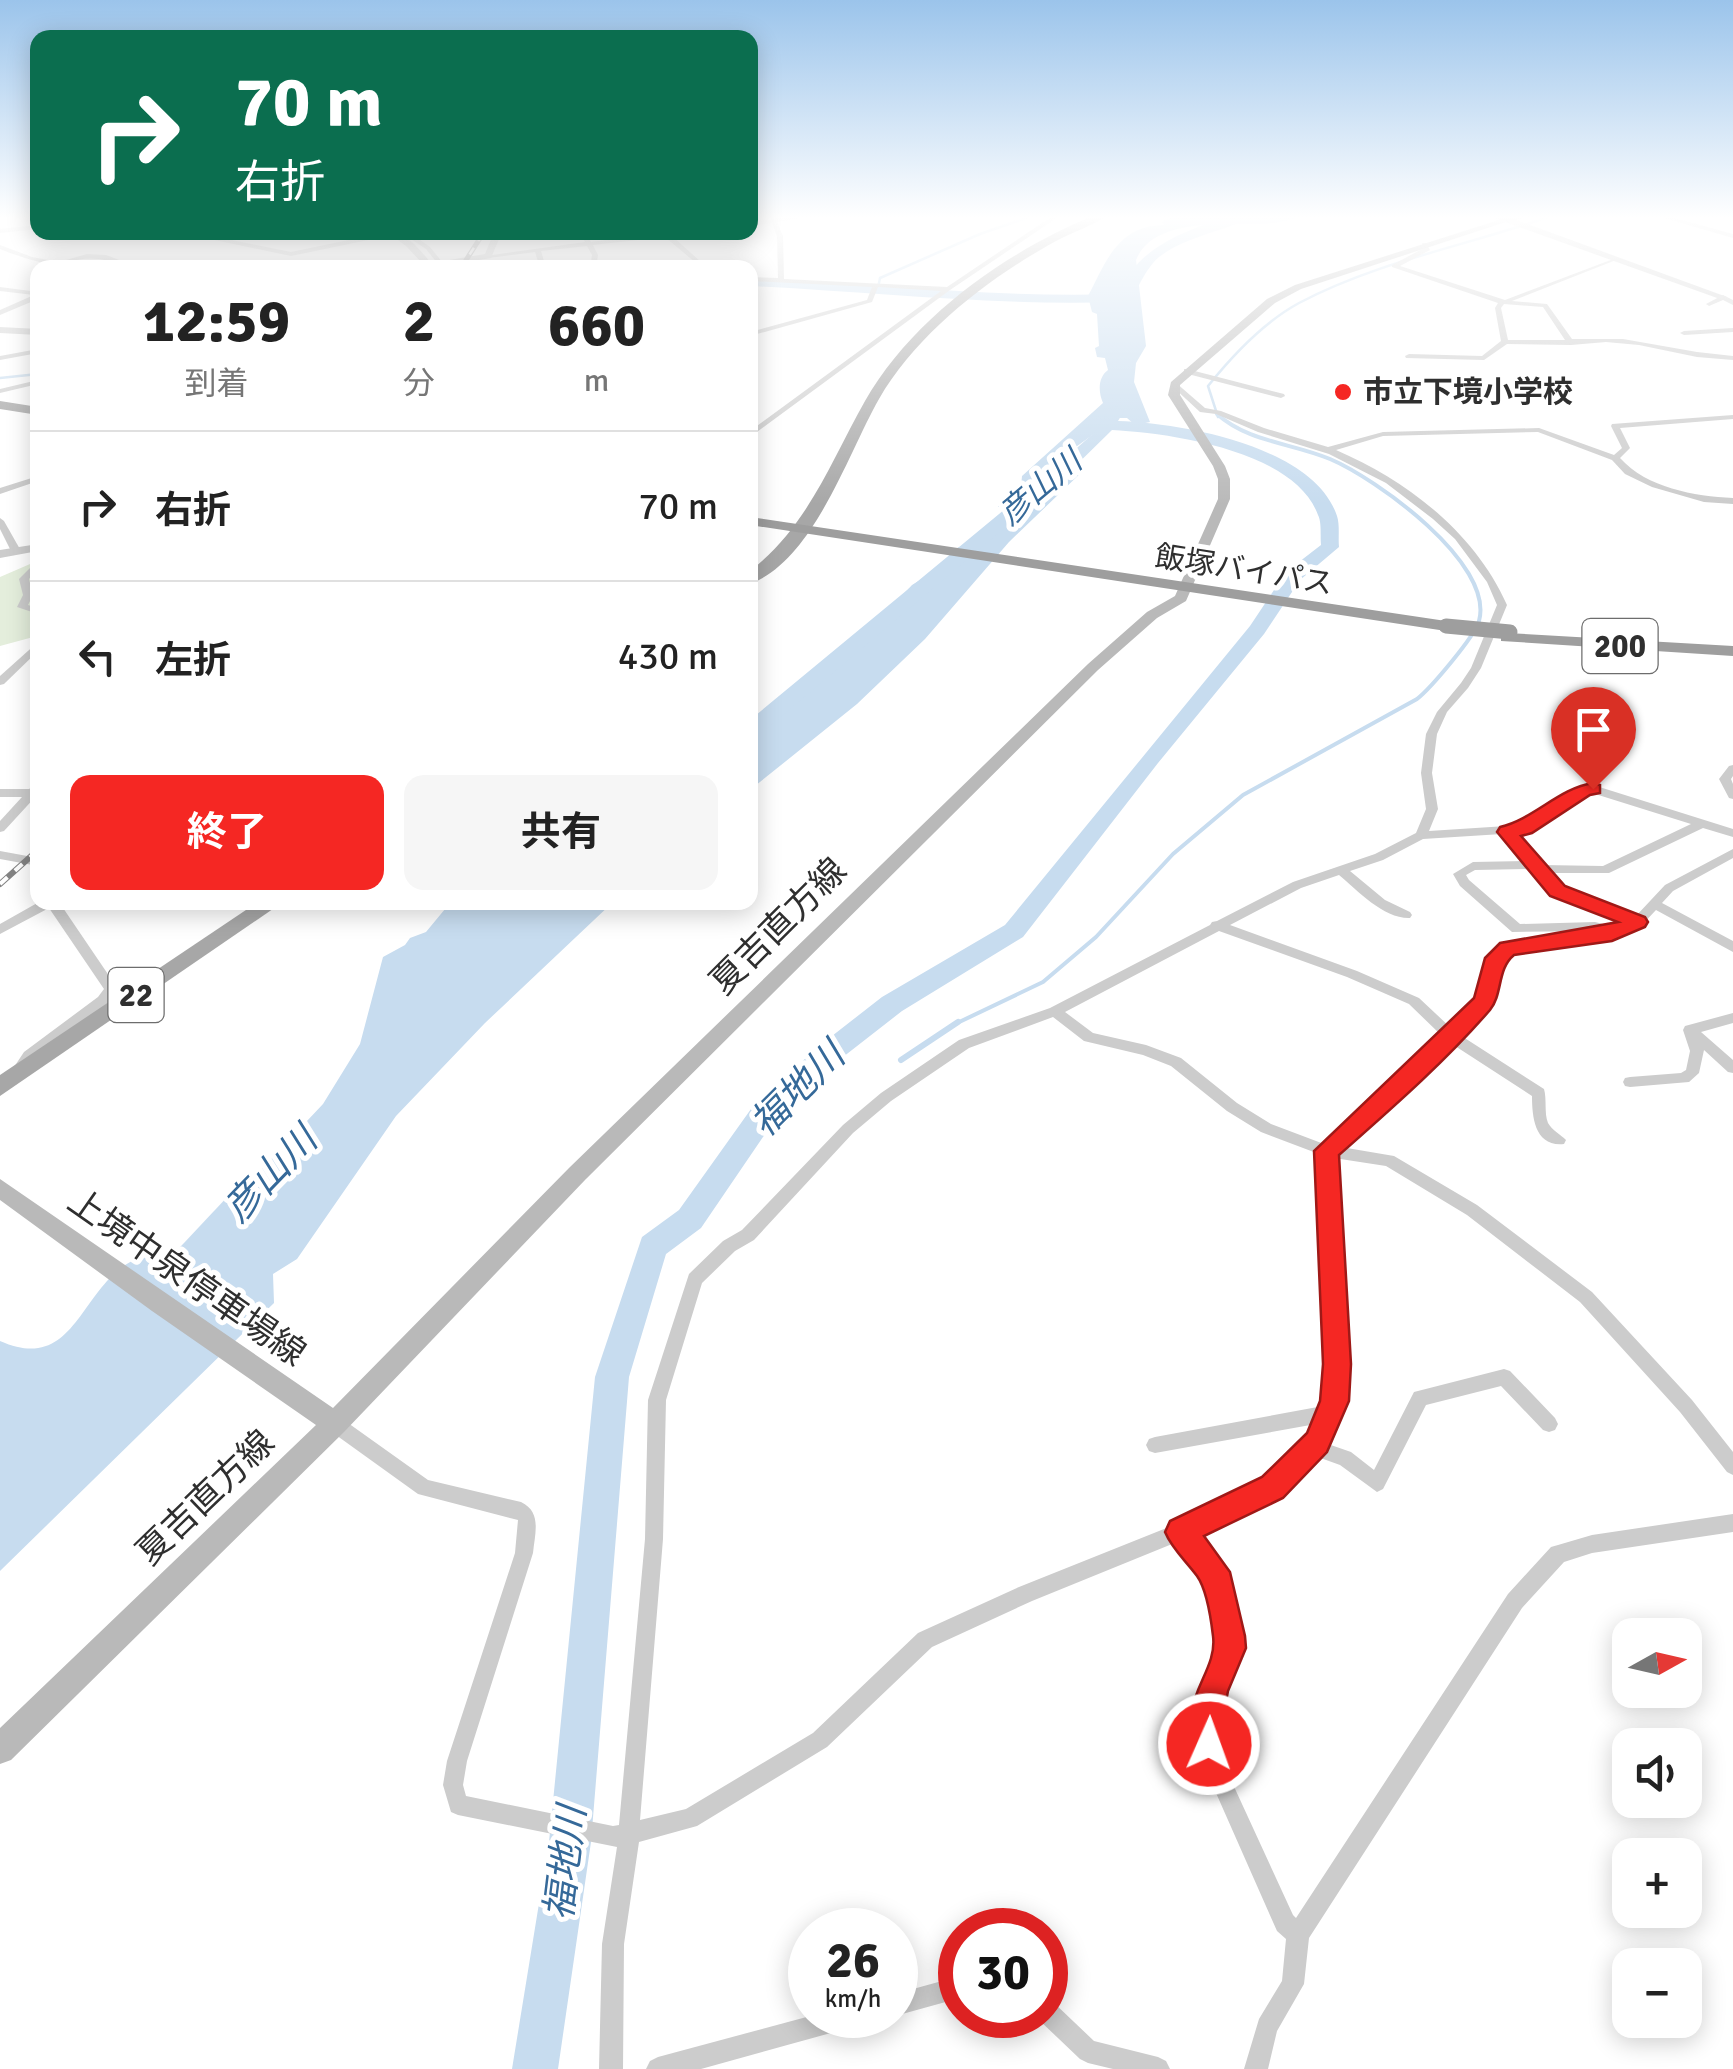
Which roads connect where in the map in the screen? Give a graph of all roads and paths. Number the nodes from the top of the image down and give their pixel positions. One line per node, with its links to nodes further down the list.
1 (829, 312): 10 (street)
2 (916, 312): 27 (street)
3 (956, 312): 35 (main road)
4 (1258, 312): 18 (main road)
5 (1499, 312): 12 (street)
6 (1549, 312): 13 (street)
7 (0, 330): 9 (street)
8 (1733, 330): 11 (street)
9 (30, 332)
10 (758, 332)
11 (1684, 334)
12 (1505, 342): 13 (street); 15 (street)
13 (1570, 343): 17 (street)
14 (30, 352): 16 (street)
15 (1409, 356)
16 (0, 358)
17 (1733, 358)
18 (1188, 371): 20 (main road); 23 (street)
19 (30, 384): 21 (street)
20 (1175, 384): 28 (street); 41 (main road)
21 (0, 390)
22 (30, 393): 24 (street)
23 (1281, 396)
24 (0, 401): 25 (highway)
25 (30, 407)
26 (1733, 416): 29 (street)
27 (758, 429)
28 (1327, 450): 29 (street); 55 (street)
29 (1615, 458): 32 (street)
30 (30, 481): 31 (street)
31 (0, 491)
32 (1733, 501)
33 (1, 524): 37 (street)
34 (758, 524): 35 (highway, 200)
35 (809, 533): 40 (main road); 41 (highway, 200)
36 (30, 548): 37 (street)
37 (16, 551): 38 (street)
38 (0, 554)
39 (30, 573): 42 (street)
40 (758, 573)
41 (1184, 593): 43 (highway, 200, bridge); 82 (main road, 夏吉直方線)
42 (30, 609)
43 (1733, 648)
44 (30, 653): 45 (street)
45 (0, 682)
46 (1733, 768): 50 (street)
47 (30, 790): 48 (street)
48 (0, 793)
49 (30, 795): 52 (street)
50 (1733, 795)
51 (1703, 824): 53 (street); 54 (street); 59 (street)
52 (0, 828)
53 (1507, 832): 55 (street); 59 (street)
54 (1733, 833)
55 (1421, 835): 60 (street)
56 (1733, 853): 61 (street)
57 (0, 855): 58 (street)
58 (30, 861)
59 (1535, 867): 66 (street); 69 (street)
60 (1340, 870): 65 (street); 67 (street)
61 (1654, 904): 66 (street); 70 (street)
62 (36, 910): 68 (street)
63 (57, 910): 76 (street)
64 (260, 910): 76 (main road, 22)
65 (1406, 914)
66 (1638, 922): 69 (street)
67 (1216, 925): 71 (street); 74 (street)
68 (0, 930)
69 (1618, 931): 74 (street)
70 (1733, 947)
71 (1055, 1011): 79 (street); 90 (street)
72 (1733, 1018): 73 (street)
73 (1690, 1030): 75 (street); 77 (street)
74 (1452, 1037): 78 (street); 79 (street)
75 (1733, 1068)
76 (7, 1082)
77 (1630, 1082)
78 (1559, 1140)
79 (1326, 1151): 81 (street); 86 (street)
80 (0, 1188): 82 (main road, 上境中泉停車場線)
81 (1329, 1412): 84 (street); 85 (street)
82 (330, 1420): 89 (main road, 夏吉直方線); 90 (street)
83 (1549, 1424): 85 (street)
84 (1154, 1445)
85 (1312, 1448): 88 (street)
86 (1733, 1466)
87 (1733, 1523): 91 (street)
88 (1180, 1532): 90 (street); 91 (street)
89 (0, 1750)
90 (621, 1836): 94 (street)
91 (1298, 1935): 97 (street)
92 (1068, 2032): 96 (street)
93 (788, 2034): 95 (street)
94 (611, 2069)
95 (658, 2069)
96 (1158, 2069)
97 (1256, 2069)

